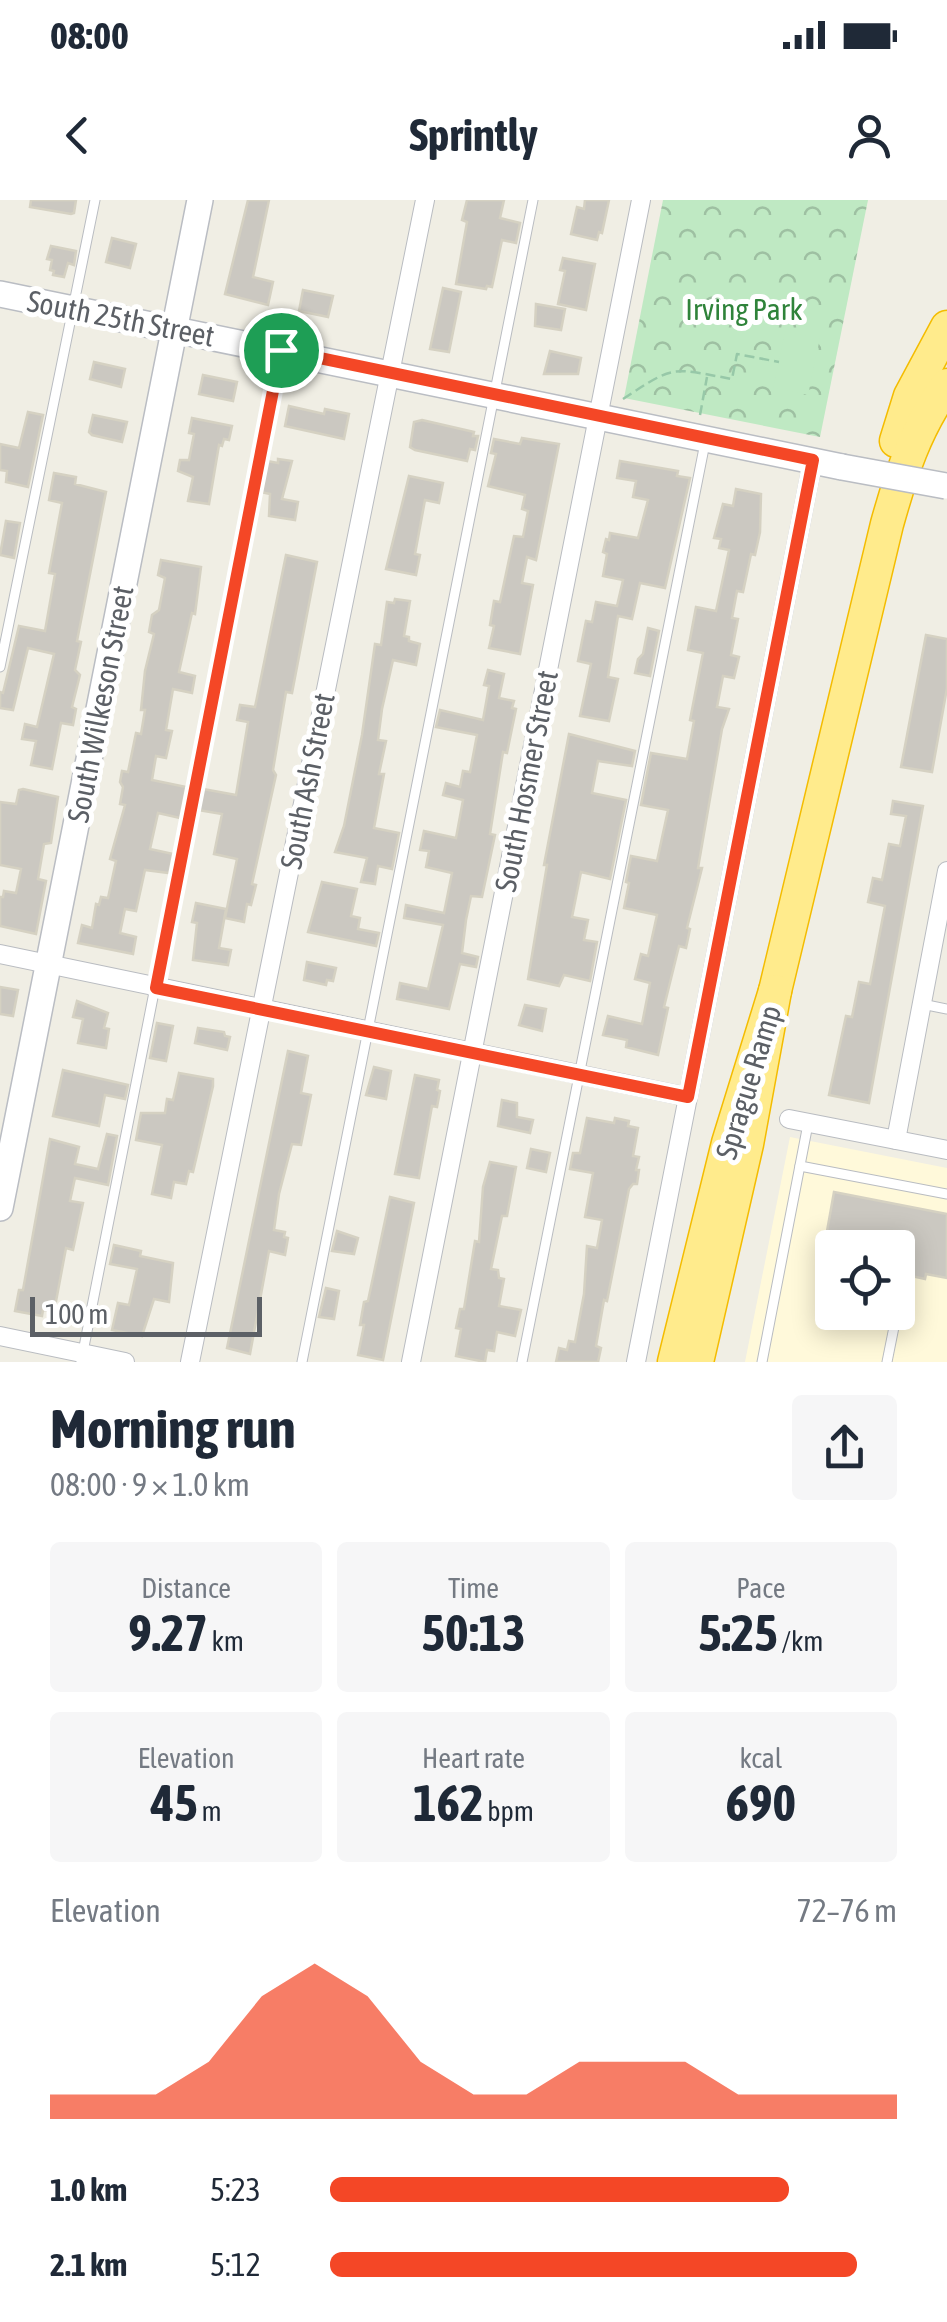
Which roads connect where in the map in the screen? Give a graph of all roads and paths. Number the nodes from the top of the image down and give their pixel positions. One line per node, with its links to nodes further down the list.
1 (95, 200): 7 (lane)
2 (200, 200): 9 (street, South Wilkeson Street)
3 (424, 200): 12 (street, South Ash Street)
4 (533, 200): 15 (lane)
5 (641, 200): 18 (street, South Hosmer Street)
6 (0, 294): 7 (street, South 25th Street)
7 (74, 308): 9 (street, South 25th Street); 23 (lane)
8 (947, 327): 22 (highway)
9 (174, 328): 10 (street, South 25th Street); 27 (street, South Wilkeson Street)
10 (281, 350): 12 (street, South 25th Street); 28 (lane)
11 (779, 362): 13 (path)
12 (390, 374): 15 (street, South 25th Street); 32 (street, South Ash Street)
13 (708, 375): 16 (path); 19 (path)
14 (947, 386): 17 (highway)
15 (494, 395): 18 (street, South 25th Street); 33 (lane)
16 (622, 400)
17 (936, 406): 22 (highway)
18 (597, 417): 19 (street, South 25th Street); 34 (street, South Hosmer Street)
19 (703, 426): 20 (street, South 25th Street); 35 (lane)
20 (813, 460): 21 (street, South 25th Street, bridge); 36 (street)
21 (946, 486)
22 (887, 524): 29 (highway)
23 (0, 666)
24 (947, 871): 26 (street)
25 (0, 954): 27 (street)
26 (938, 961): 30 (street)
27 (48, 965): 28 (street); 43 (street, South Wilkeson Street)
28 (156, 988): 32 (street); 46 (lane)
29 (775, 991): 53 (highway, Sprague Ramp); 54 (highway, Sprague Ramp)
30 (922, 1004): 31 (lane); 39 (street)
31 (947, 1008)
32 (261, 1009): 33 (street); 48 (street, South Ash Street)
33 (367, 1031): 34 (street); 49 (lane)
34 (472, 1053): 35 (street); 50 (street, South Hosmer Street)
35 (580, 1076): 36 (street); 51 (lane)
36 (688, 1097): 52 (street)
37 (789, 1118): 38 (street)
38 (809, 1122): 39 (street); 41 (lane)
39 (896, 1140): 40 (street)
40 (947, 1150)
41 (800, 1166): 42 (lane); 55 (lane)
42 (947, 1194)
43 (0, 1208)
44 (893, 1330): 56 (lane)
45 (0, 1336): 46 (street)
46 (82, 1358): 47 (street)
47 (125, 1362)
48 (190, 1362)
49 (302, 1362)
50 (411, 1362)
51 (522, 1362)
52 (636, 1362)
53 (674, 1362)
54 (697, 1362)
55 (762, 1362)
56 (887, 1362)

